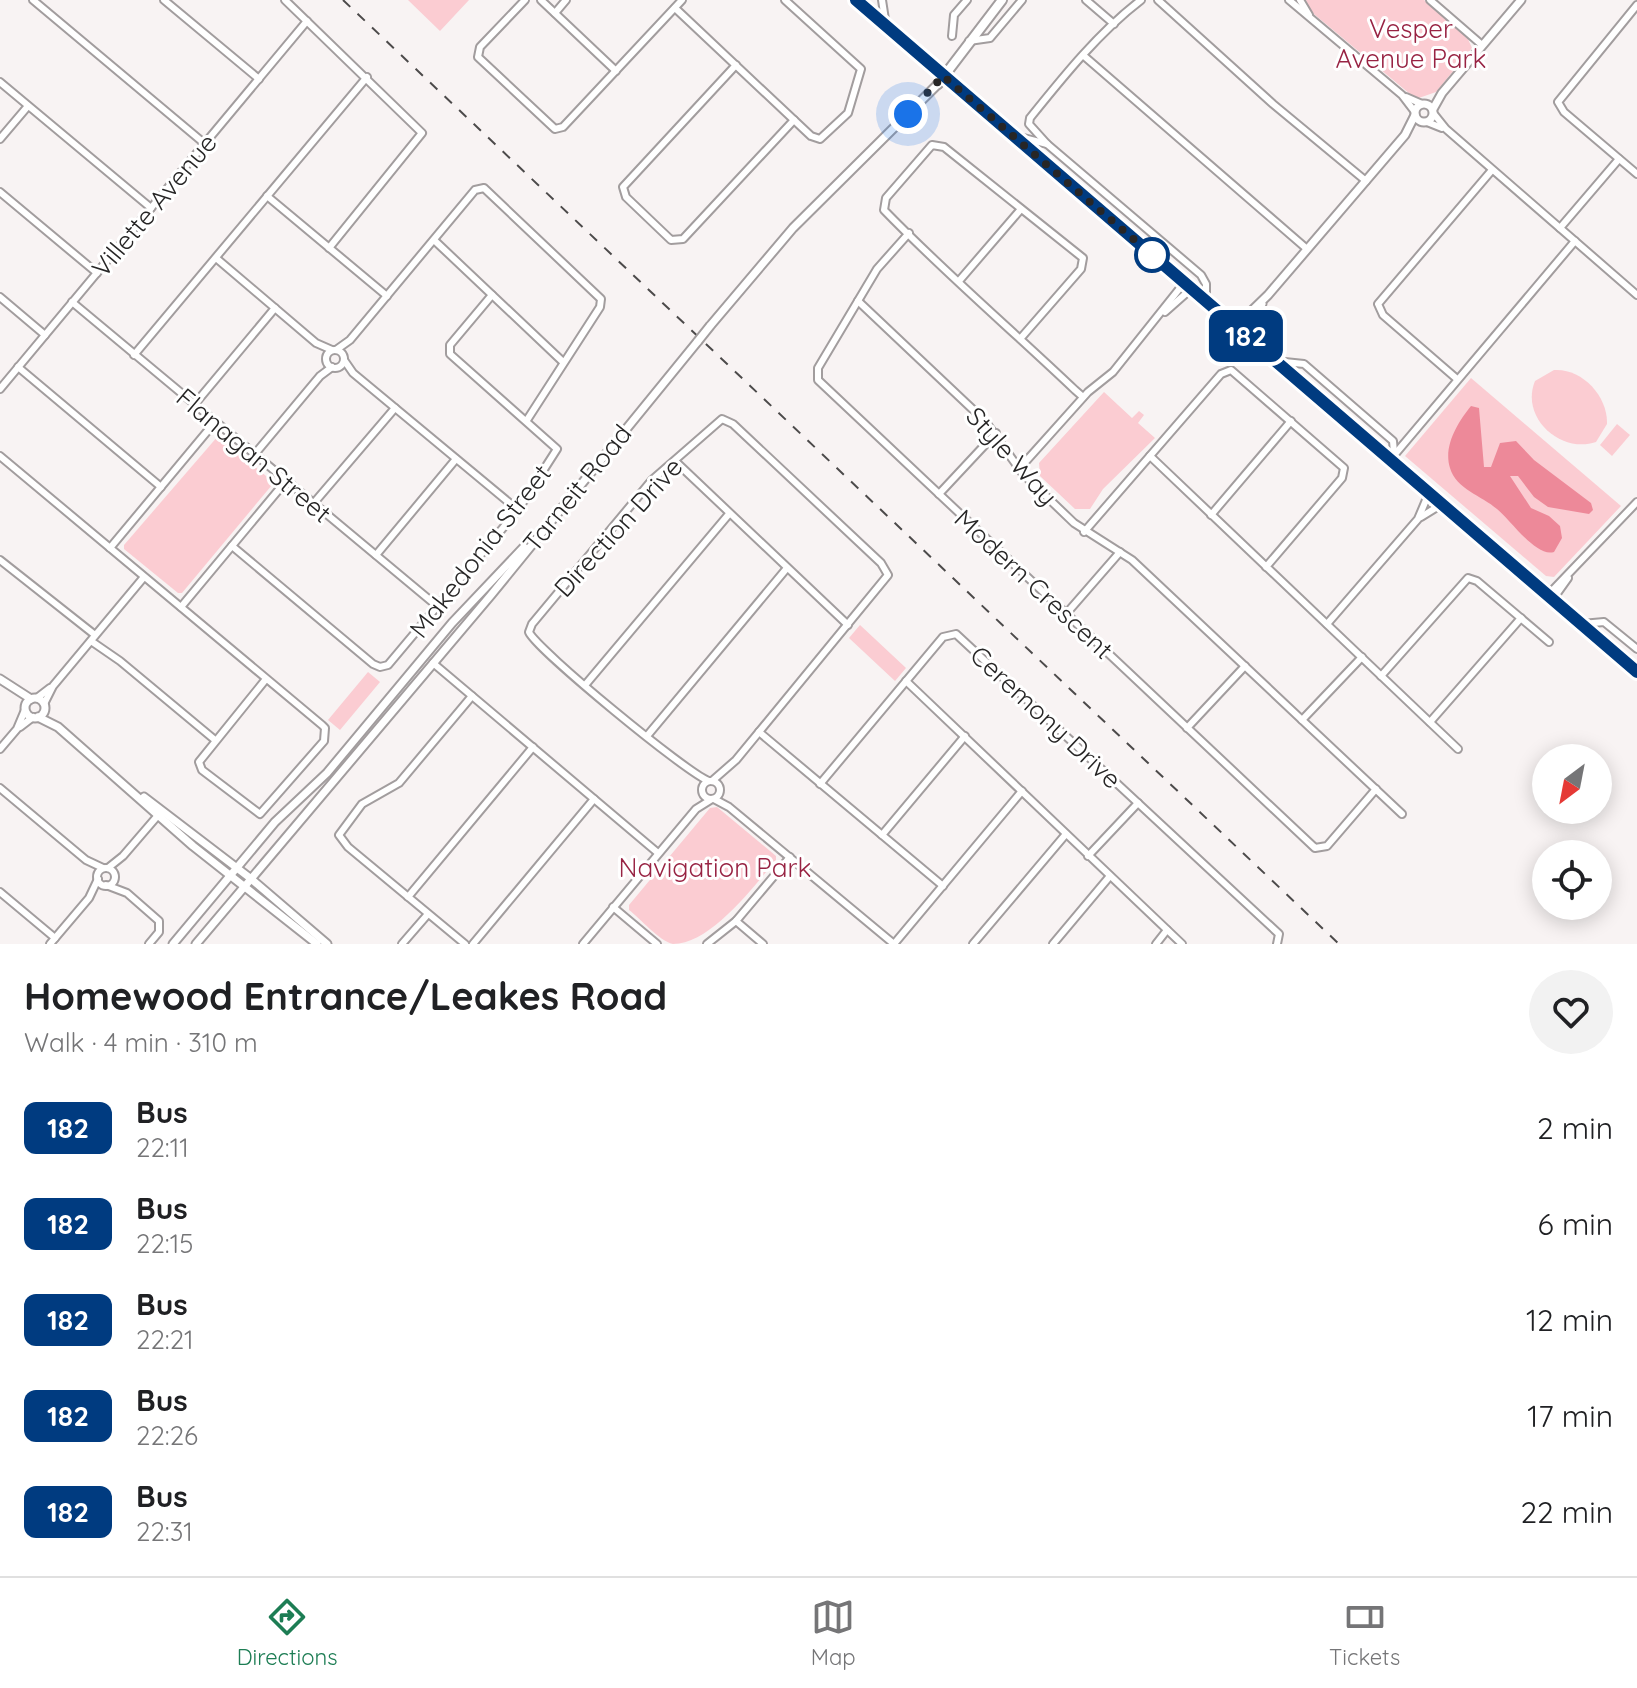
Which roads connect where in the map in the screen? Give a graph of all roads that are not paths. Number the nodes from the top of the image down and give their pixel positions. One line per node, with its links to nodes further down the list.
1 (33, 0): 49 (street)
2 (164, 0): 34 (street)
3 (285, 0): 24 (street)
4 (525, 0): 32 (street)
5 (541, 0): 23 (street)
6 (566, 0): 23 (street)
7 (682, 0): 22 (street)
8 (785, 0): 43 (street)
9 (856, 0): 26 (main road)
10 (882, 0): 26 (street)
11 (967, 0): 27 (street)
12 (1002, 0): 28 (main road, Tarneit Road)
13 (1022, 0): 28 (street, Tarneit Road)
14 (1086, 0): 25 (street)
15 (1141, 0): 25 (street)
16 (1158, 0): 54 (street)
17 (1289, 0): 20 (street)
18 (1430, 0): 29 (street)
19 (1521, 0): 29 (street)
20 (1299, 1): 38 (street)
21 (1637, 5): 51 (street)
22 (675, 8): 31 (street); 32 (street)
23 (555, 13): 32 (street)
24 (307, 21): 33 (street); 34 (street, Villette Avenue)
25 (1114, 24): 30 (street)
26 (886, 26): 35 (main road)
27 (952, 36)
28 (968, 41): 35 (main road, Tarneit Road)
29 (1482, 45): 37 (street)
30 (1084, 56): 50 (street); 64 (street)
31 (736, 65): 43 (street); 43 (street)
32 (616, 71)
33 (367, 77): 56 (street); 63 (street)
34 (259, 79): 49 (street, Villette Avenue)
35 (941, 80): 46 (main road); 120 (street, Tarneit Road, bridge)
36 (0, 82): 40 (street)
37 (1442, 93): 39 (street); 41 (street)
38 (1402, 95): 39 (street); 42 (street)
39 (1423, 103): 41 (street); 42 (street)
40 (28, 106): 48 (street); 57 (street)
41 (1434, 112): 44 (street); 45 (street)
42 (1415, 114): 44 (street); 47 (street)
43 (794, 120)
44 (1426, 122): 45 (street); 47 (street)
45 (1446, 129): 52 (street)
46 (1012, 135): 50 (street); 68 (main road)
47 (1405, 135): 54 (street)
48 (0, 139)
49 (205, 144): 57 (street, Villette Avenue)
50 (1047, 144): 74 (street)
51 (1619, 159): 53 (street); 59 (street)
52 (1492, 170): 59 (street); 90 (street)
53 (1637, 174)
54 (1366, 181): 64 (street)
55 (0, 192): 66 (street)
56 (267, 196): 63 (street); 65 (street)
57 (151, 208): 66 (street, Villette Avenue)
58 (1021, 209): 60 (street); 67 (street); 79 (street)
59 (1560, 228): 62 (street)
60 (909, 233): 67 (street); 73 (street, Modern Crescent)
61 (434, 240): 69 (street); 71 (street); 85 (street)
62 (1575, 241): 70 (street); 90 (street)
63 (329, 248): 71 (street)
64 (1307, 249): 77 (street)
65 (216, 258): 76 (street); 83 (street)
66 (97, 273): 75 (street, Villette Avenue)
67 (959, 281): 79 (street)
68 (1188, 286): 74 (main road); 92 (street)
69 (492, 295): 85 (street); 95 (street, Makedonia Street)
70 (1637, 295)
71 (387, 296): 80 (street)
72 (0, 297): 78 (street)
73 (858, 301): 98 (street, Style Way); 112 (street, Modern Crescent)
74 (1206, 301): 77 (main road)
75 (72, 302): 78 (street, Villette Avenue); 83 (street, Flanagan Street)
76 (275, 308): 81 (street); 93 (street)
77 (1239, 330): 86 (main road)
78 (45, 335): 88 (street, Villette Avenue)
79 (1020, 339): 92 (street)
80 (350, 340): 82 (street); 84 (street)
81 (316, 343): 82 (street); 87 (street)
82 (334, 350): 84 (street); 87 (street)
83 (134, 355): 93 (street, Flanagan Street)
84 (344, 358): 87 (street); 89 (street)
85 (562, 361): 95 (street)
86 (1275, 361): 100 (street); 107 (main road)
87 (331, 363): 89 (street); 102 (street)
88 (18, 367): 91 (street, Villette Avenue); 110 (street)
89 (353, 373): 94 (street)
90 (1457, 379): 99 (street)
91 (0, 389)
92 (1083, 397): 108 (street)
93 (194, 405): 97 (street, Flanagan Street)
94 (395, 408): 105 (street); 114 (street)
95 (527, 420): 116 (street, Makedonia Street)
96 (1291, 421): 104 (street); 118 (street); 127 (street)
97 (215, 422): 102 (street, Flanagan Street); 110 (street)
98 (996, 433): 108 (street, Style Way); 112 (street)
99 (1408, 436): 100 (street); 101 (street)
100 (1390, 438): 101 (street)
101 (1396, 453): 107 (street)
102 (254, 455): 109 (street, Flanagan Street)
103 (0, 456): 123 (street)
104 (1150, 456): 118 (street); 121 (street)
105 (456, 459): 116 (street); 125 (street)
106 (675, 461): 117 (street); 137 (street, Direction Drive); 150 (street, Direction Drive)
107 (1395, 464): 111 (main road)
108 (1019, 469): 121 (street, Style Way)
109 (286, 481): 114 (street, Flanagan Street); 122 (street)
110 (161, 487): 123 (street)
111 (1429, 493): 115 (main road); 119 (street)
112 (939, 494): 133 (street, Modern Crescent)
113 (1637, 502): 130 (street)
114 (313, 504): 125 (street, Flanagan Street)
115 (1442, 504): 119 (street); 130 (main road)
116 (518, 510): 131 (street, Makedonia Street)
117 (729, 514): 128 (street); 150 (street)
118 (1211, 515): 127 (street)
119 (1418, 519): 135 (street)
120 (543, 529): 140 (street); 143 (street, Tarneit Road)
121 (1084, 532): 124 (street, Style Way)
122 (232, 546): 131 (street, Makedonia Street); 132 (street)
123 (110, 548): 129 (street)
124 (1120, 552): 133 (street); 144 (street, Style Way)
125 (376, 555): 131 (street, Flanagan Street)
126 (0, 560): 138 (street)
127 (1266, 567): 135 (street)
128 (787, 568): 137 (street); 161 (street)
129 (144, 577): 132 (street); 138 (street)
130 (1550, 597): 136 (main road)
131 (437, 606)
132 (181, 607): 148 (street)
133 (1066, 614): 158 (street, Modern Crescent)
134 (1521, 618): 139 (street); 146 (street); 156 (street)
135 (1327, 624): 142 (street)
136 (1582, 624): 141 (street); 145 (main road)
137 (848, 625): 160 (street)
138 (93, 638): 151 (street); 163 (street)
139 (1549, 642)
140 (433, 646): 143 (street); 157 (street)
141 (1637, 649)
142 (1362, 657): 146 (street); 155 (street)
143 (433, 663): 152 (street); 157 (street); 195 (street, Tarneit Road)
144 (1245, 666): 155 (street, Style Way); 158 (street)
145 (1637, 672)
146 (1381, 676): 156 (street)
147 (0, 679): 153 (street)
148 (266, 679): 163 (street); 163 (street)
149 (906, 681): 162 (street); 170 (street, Ceremony Drive); 178 (street, Ceremony Drive)
150 (586, 684): 161 (street)
151 (53, 686): 153 (street); 154 (street)
152 (472, 696): 164 (street); 200 (street)
153 (29, 703): 154 (street); 154 (street); 159 (street)
154 (40, 712): 159 (street); 181 (street)
155 (1302, 720): 173 (street, Style Way)
156 (1430, 722): 166 (street)
157 (369, 723): 191 (street)
158 (1187, 728): 173 (street, Modern Crescent)
159 (17, 729): 165 (street)
160 (759, 732): 167 (street); 170 (street)
161 (647, 736): 168 (street)
162 (965, 736): 175 (street); 184 (street)
163 (215, 740)
164 (533, 747): 176 (street); 200 (street)
165 (0, 749)
166 (1458, 749)
167 (727, 771): 169 (street); 172 (street)
168 (693, 774): 169 (street); 174 (street)
169 (711, 781): 172 (street); 174 (street)
170 (820, 784): 184 (street)
171 (0, 788): 189 (street)
172 (720, 789): 177 (street); 179 (street)
173 (1376, 789): 182 (street, Style Way)
174 (702, 790): 177 (street); 180 (street)
175 (1022, 791): 183 (street); 197 (street)
176 (594, 799): 185 (street); 214 (street)
177 (713, 799): 179 (street); 180 (street)
178 (1138, 803): 187 (street); 224 (street, Ceremony Drive)
179 (729, 807): 188 (street)
180 (696, 809): 185 (street)
181 (161, 812): 186 (street); 191 (street)
182 (1402, 814)
183 (1066, 834): 187 (street); 220 (street)
184 (882, 835): 197 (street)
185 (658, 853): 202 (street)
186 (123, 856): 190 (street); 193 (street)
187 (1088, 856): 192 (street)
188 (790, 857): 204 (street); 219 (street)
189 (86, 860): 190 (street); 194 (street)
190 (106, 868): 193 (street); 194 (street)
191 (233, 873): 195 (street); 208 (street)
192 (1110, 876): 205 (street); 221 (street)
193 (115, 877): 196 (street); 199 (street)
194 (98, 878): 196 (street); 201 (street)
195 (248, 882): 209 (street, Tarneit Road); 210 (street); 211 (street)
196 (106, 885): 199 (street); 201 (street)
197 (943, 886): 219 (street)
198 (0, 892): 206 (street)
199 (127, 893): 207 (street)
200 (408, 897): 203 (street)
201 (89, 898): 206 (street)
202 (613, 907): 215 (street); 216 (street)
203 (428, 914): 212 (street); 213 (street)
204 (736, 921): 217 (street); 218 (street)
205 (1167, 930): 222 (street); 223 (street)
206 (53, 941)
207 (149, 944)
208 (173, 944)
209 (196, 944)
210 (317, 944)
211 (327, 944)
212 (402, 944)
213 (465, 944)
214 (473, 944)
215 (583, 944)
216 (657, 944)
217 (707, 944)
218 (763, 944)
219 (894, 944)
220 (973, 944)
221 (1053, 944)
222 (1156, 944)
223 (1182, 944)
224 (1277, 944)

